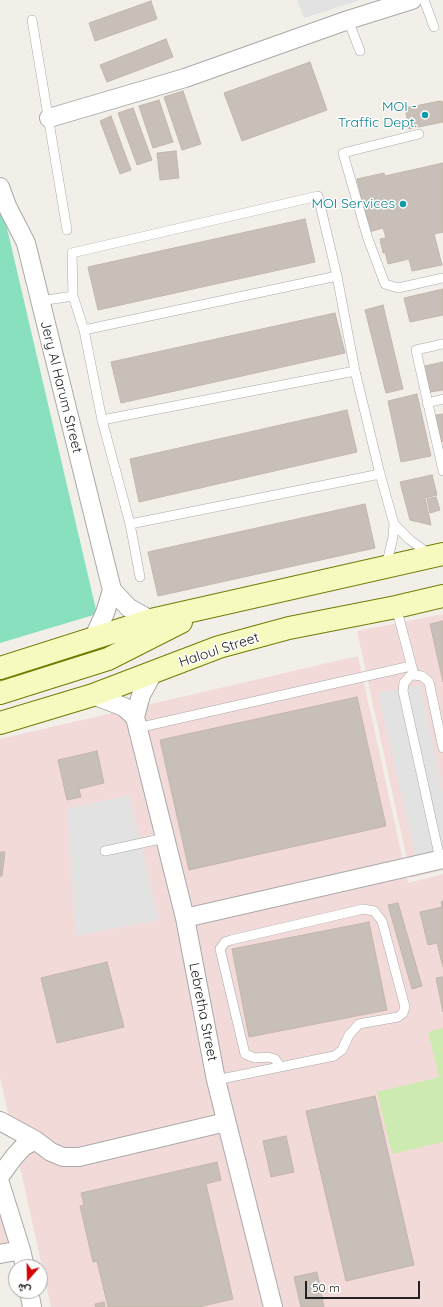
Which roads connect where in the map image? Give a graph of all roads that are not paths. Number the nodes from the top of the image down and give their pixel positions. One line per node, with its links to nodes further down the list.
1 (412, 0): 4 (street)
2 (424, 0): 5 (lane)
3 (32, 20): 7 (lane)
4 (348, 20): 6 (lane); 7 (street)
5 (434, 27)
6 (360, 51)
7 (48, 118): 10 (lane)
8 (419, 134): 12 (lane)
9 (0, 187): 14 (street, Jery Al Harum Street)
10 (67, 230)
11 (337, 276): 13 (lane); 15 (lane); 17 (lane)
12 (443, 278)
13 (73, 296): 14 (lane); 15 (lane)
14 (40, 301): 29 (street, Jery Al Harum Street)
15 (84, 330): 20 (lane)
16 (443, 344): 19 (lane)
17 (355, 371): 20 (lane); 23 (lane)
18 (443, 399): 19 (lane)
19 (427, 403): 21 (lane)
20 (102, 420): 24 (lane)
21 (441, 455): 22 (lane)
22 (443, 471)
23 (380, 474): 24 (lane); 25 (lane)
24 (130, 524): 28 (lane)
25 (394, 524): 26 (lane); 27 (lane)
26 (438, 556): 27 (main road)
27 (385, 568): 31 (main road)
28 (140, 577)
29 (112, 590): 33 (street, Jery Al Harum Street); 34 (street)
30 (443, 596): 32 (main road, Haloul Street)
31 (210, 607): 33 (main road); 38 (main road)
32 (396, 607): 36 (lane); 37 (main road, Haloul Street)
33 (151, 620): 34 (main road)
34 (93, 640): 35 (main road)
35 (0, 668)
36 (413, 670): 40 (lane); 42 (lane); 45 (lane)
37 (153, 672): 39 (main road, Haloul Street); 40 (street)
38 (0, 693)
39 (93, 695): 40 (street); 41 (main road, Haloul Street)
40 (136, 722): 43 (street, Lebretha Street)
41 (0, 723)
42 (443, 748)
43 (165, 838): 44 (lane); 46 (street, Lebretha Street)
44 (105, 851)
45 (442, 859): 46 (street)
46 (185, 918): 48 (street, Lebretha Street)
47 (280, 1067): 47 (lane); 48 (lane)
48 (216, 1080): 50 (street, Lebretha Street)
49 (0, 1121): 51 (street)
50 (226, 1122): 51 (street); 57 (street, Lebretha Street)
51 (36, 1140): 52 (street)
52 (0, 1176)
53 (0, 1183): 54 (street)
54 (21, 1250): 55 (street); 56 (street)
55 (0, 1254)
56 (23, 1259)
57 (273, 1307)

